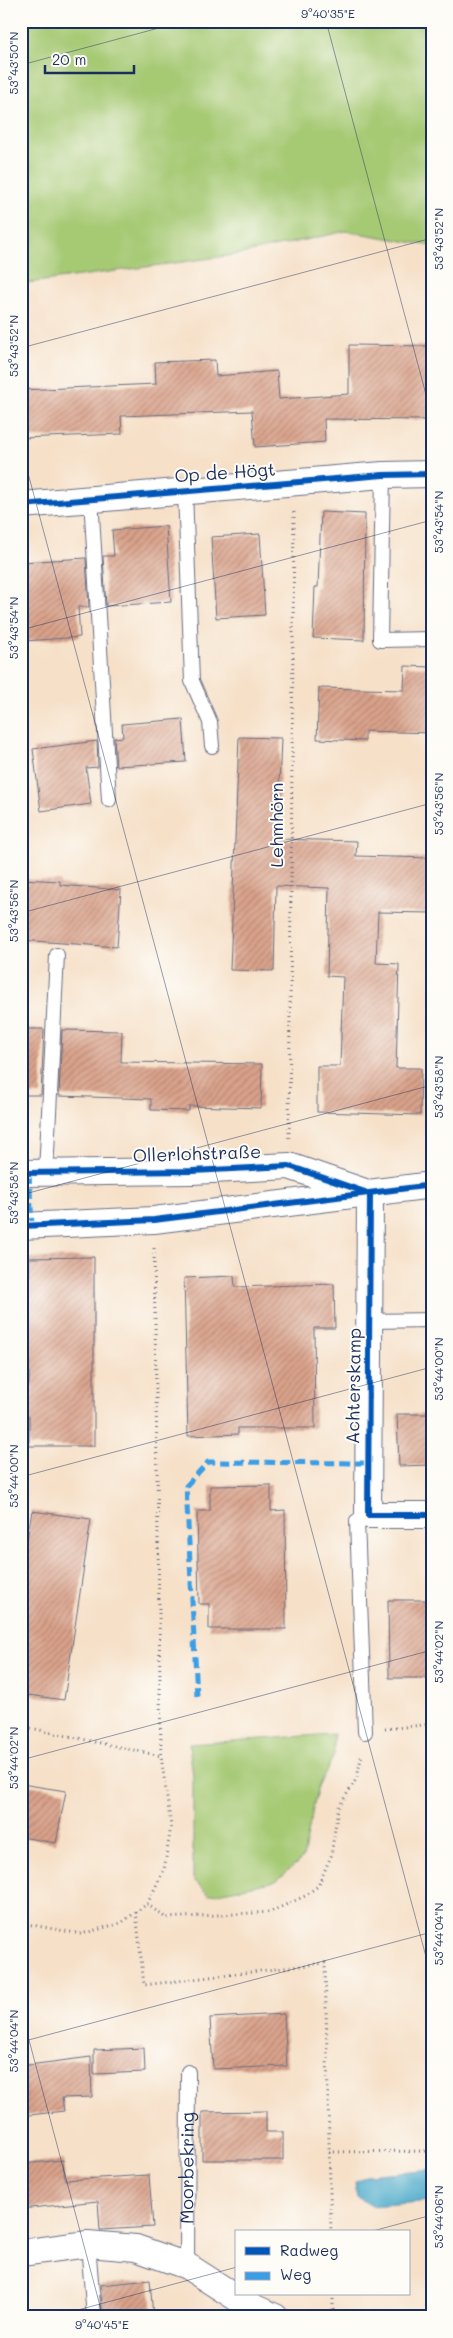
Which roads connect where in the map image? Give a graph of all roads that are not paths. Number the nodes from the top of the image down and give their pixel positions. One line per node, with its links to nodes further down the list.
1 (432, 474): 2 (street, Op de Högt)
2 (383, 475): 3 (street, Op de Högt); 6 (lane)
3 (186, 491): 4 (street, Op de Högt); 7 (lane)
4 (91, 498): 5 (street, Op de Högt); 8 (lane)
5 (21, 505)
6 (432, 639)
7 (212, 746)
8 (109, 800)
9 (57, 955): 10 (lane)
10 (34, 1172): 12 (street, Ollerlohstraße)
11 (432, 1185): 12 (street, Ollerlohstraße)
12 (370, 1193): 13 (street, Ollerlohstraße); 15 (street, Achterskamp)
13 (21, 1226)
14 (432, 1320): 15 (lane)
15 (370, 1321): 17 (street, Achterskamp)
16 (432, 1514): 17 (street)
17 (368, 1515): 18 (lane)
18 (365, 1732)
19 (188, 2072): 22 (lane, Moorbekring)
20 (88, 2244): 21 (street); 22 (street); 23 (lane)
21 (21, 2254)
22 (187, 2266): 24 (street)
23 (94, 2317)
24 (275, 2317)

